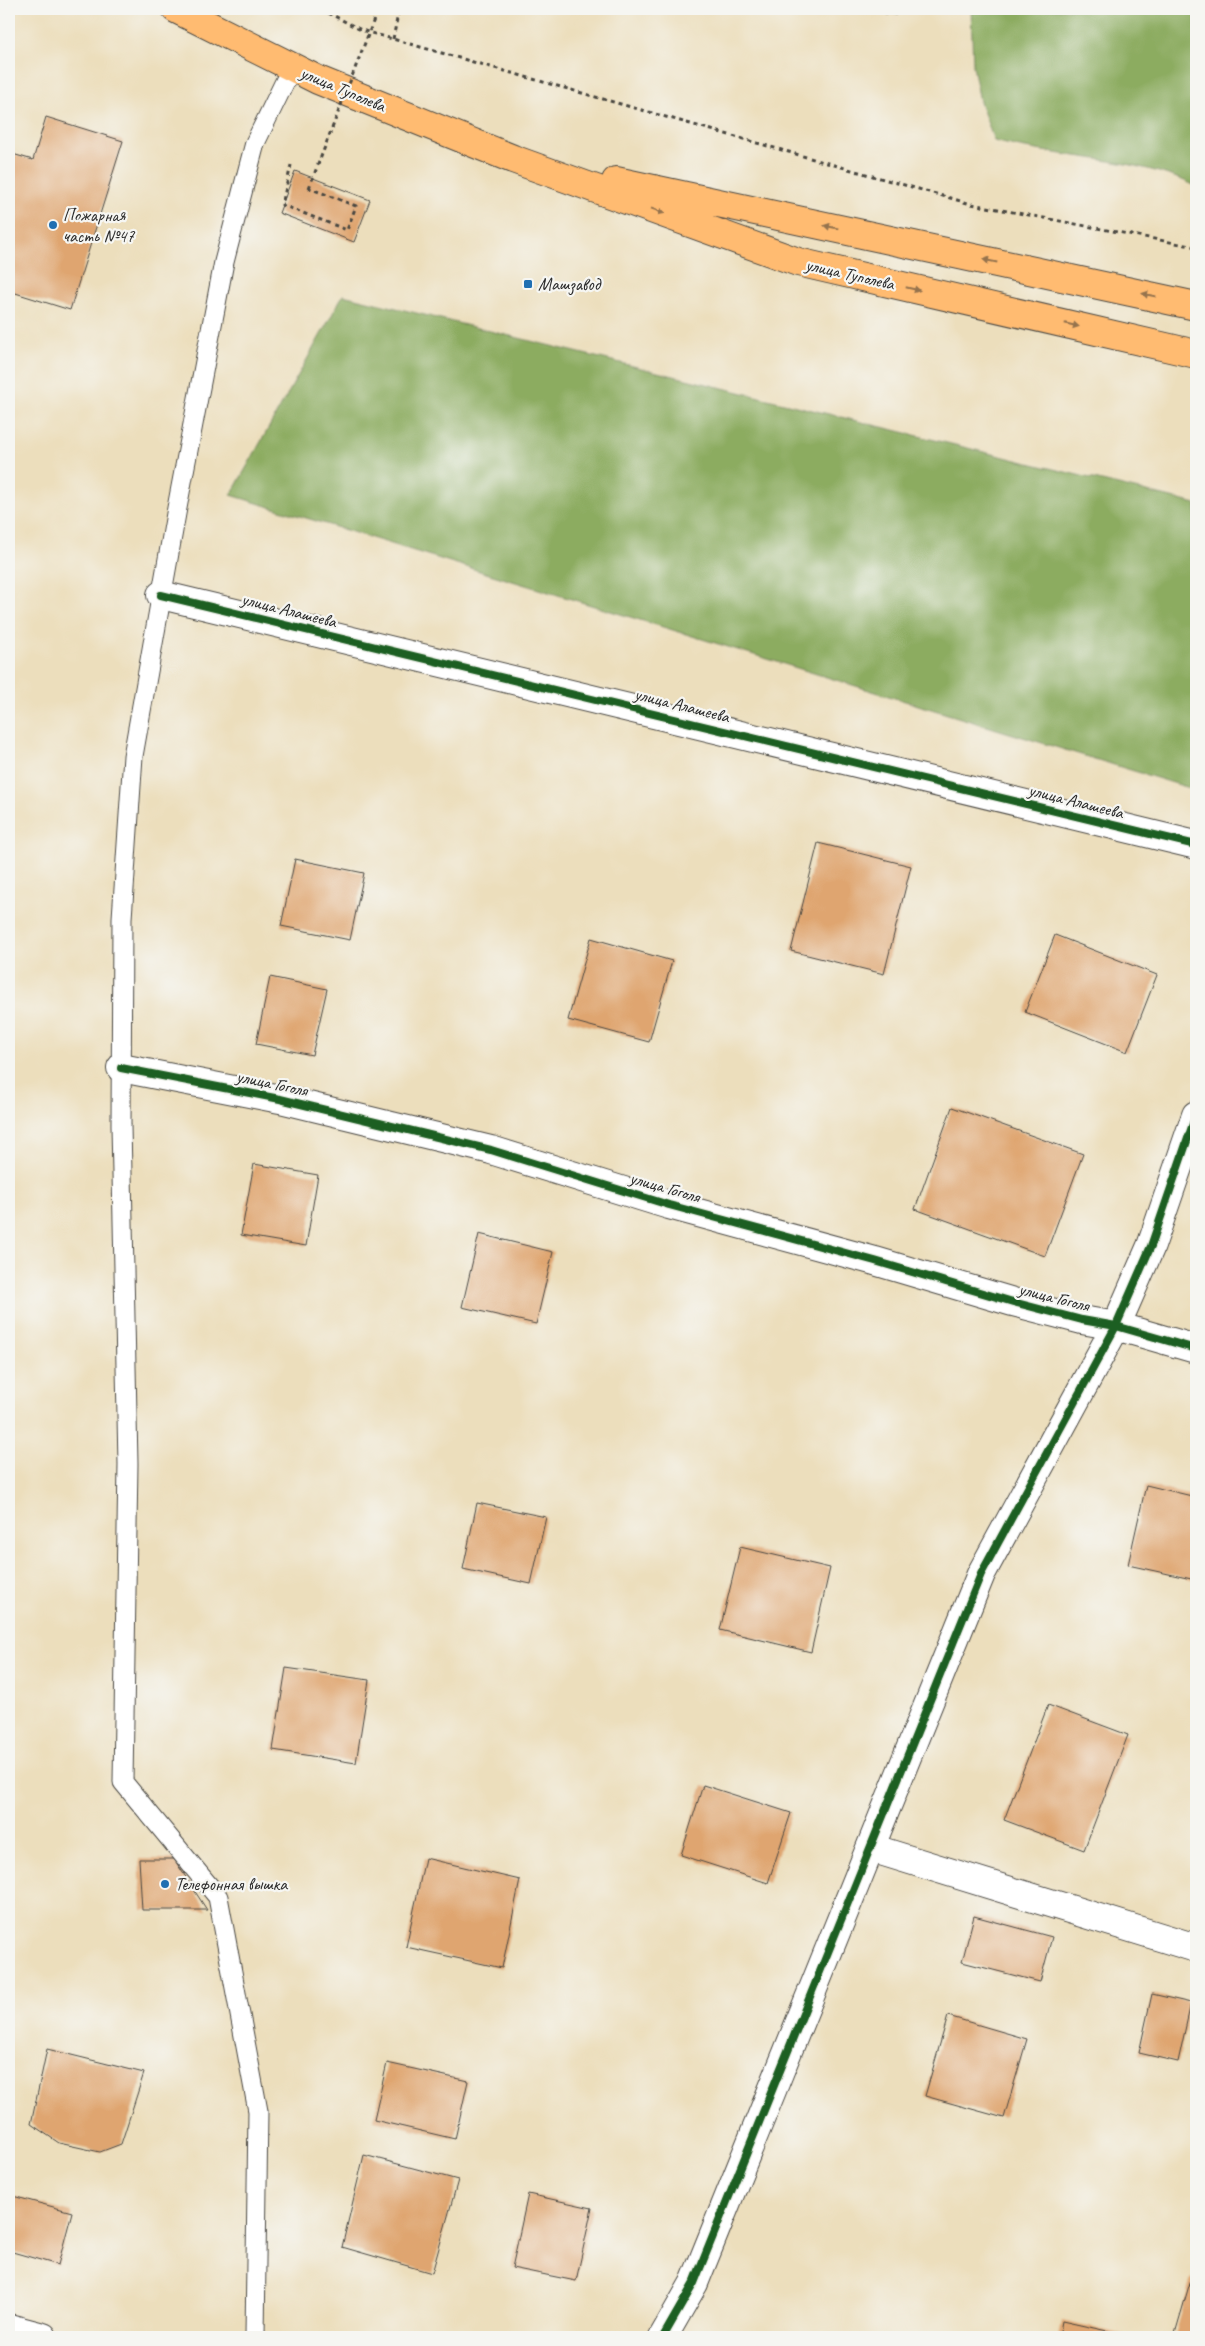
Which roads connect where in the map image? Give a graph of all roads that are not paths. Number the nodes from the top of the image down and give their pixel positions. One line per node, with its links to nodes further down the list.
1 (176, 9): 2 (main road, улица Туполева)
2 (292, 67): 3 (main road, улица Туполева); 6 (lane)
3 (513, 159): 4 (main road, улица Туполева, one-way to 3); 5 (main road, улица Туполева, one-way to 5)
4 (1196, 306)
5 (1196, 354)
6 (162, 595): 7 (street, улица Алашеева); 8 (lane)
7 (1196, 845)
8 (122, 1068): 10 (street, улица Гоголя); 16 (lane)
9 (1196, 1115): 10 (street)
10 (1116, 1326): 11 (street, улица Гоголя); 12 (street)
11 (1196, 1349)
12 (871, 1848): 13 (street); 17 (street)
13 (1196, 1948)
14 (9, 2328): 15 (street)
15 (43, 2337)
16 (255, 2337)
17 (663, 2337)

